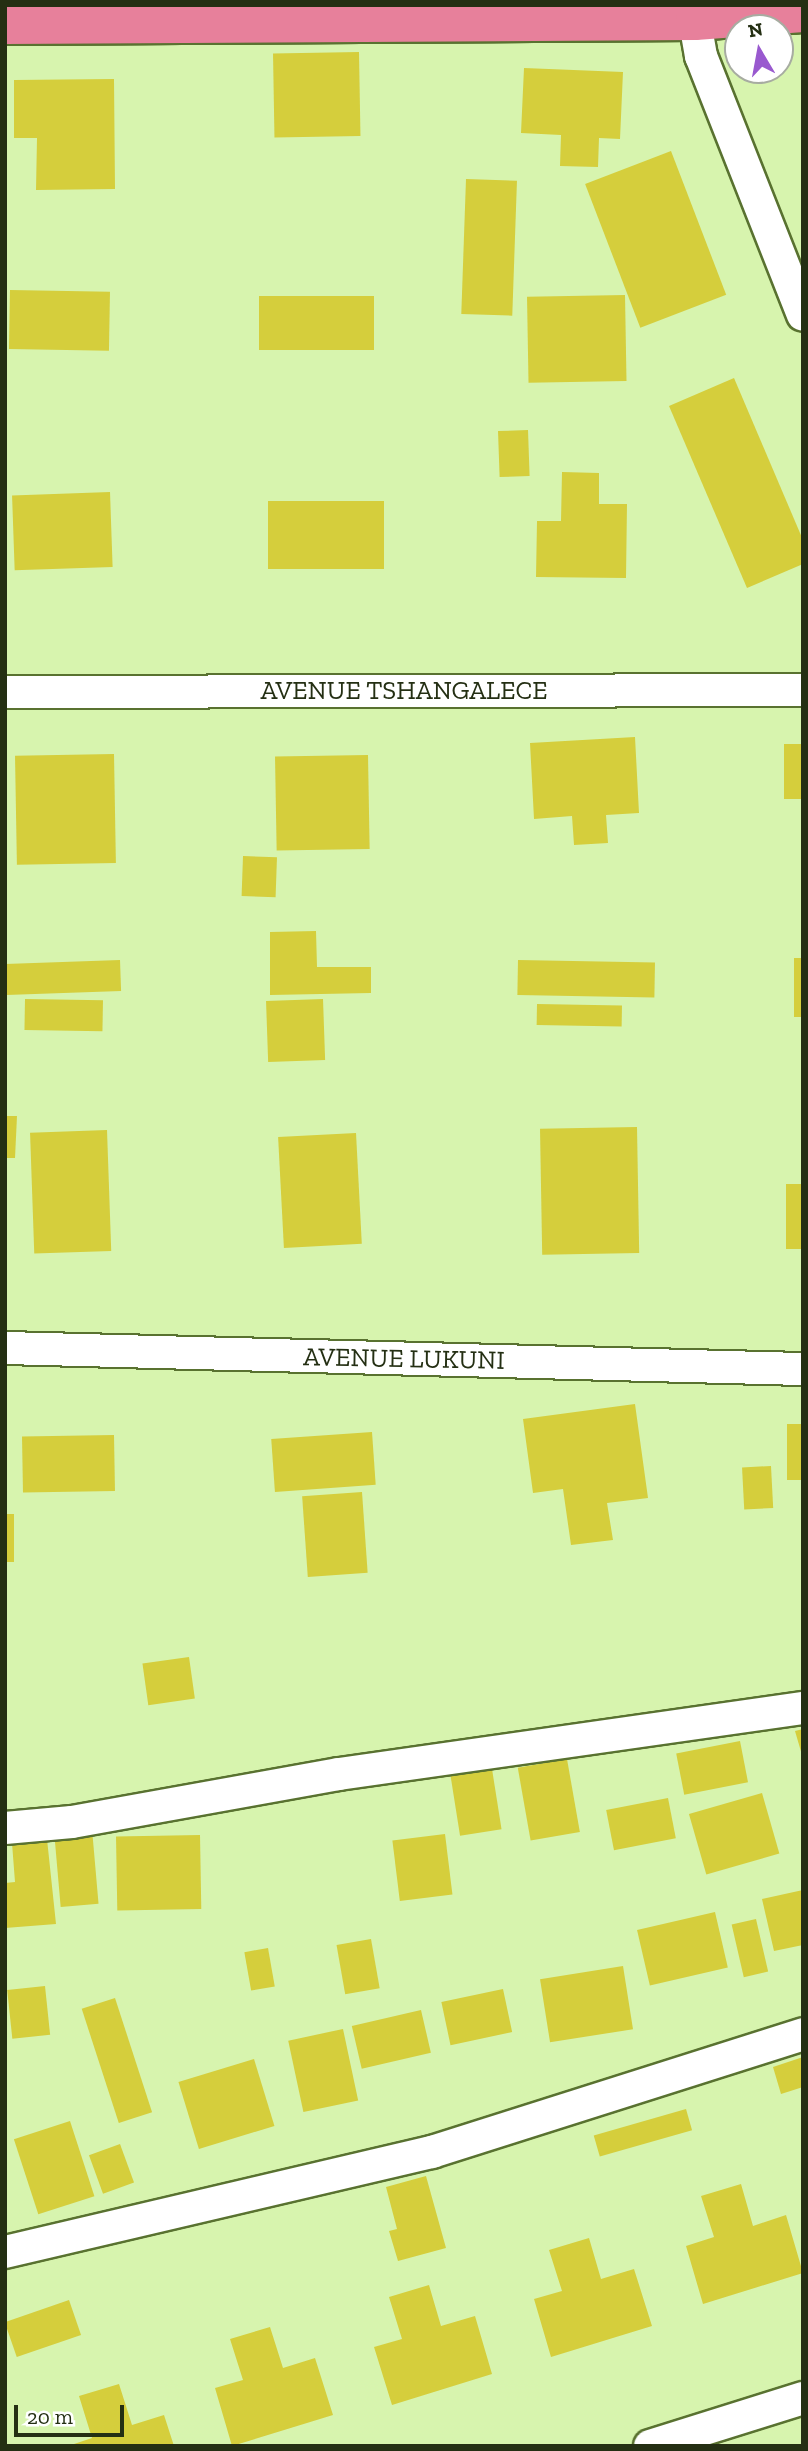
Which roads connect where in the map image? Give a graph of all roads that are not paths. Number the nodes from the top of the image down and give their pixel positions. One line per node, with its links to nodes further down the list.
1 (694, 13): 2 (highway); 3 (highway); 4 (street)
2 (803, 13)
3 (5, 25)
4 (803, 315)
5 (803, 690): 6 (street, AVENUE TSHANGALECE)
6 (5, 692)
7 (5, 1348): 8 (street, AVENUE LUKUNI)
8 (803, 1369)
9 (803, 1708): 10 (street)
10 (5, 1828)
11 (803, 2034): 12 (street)
12 (5, 2252)
13 (803, 2398): 14 (street)
14 (650, 2446)

